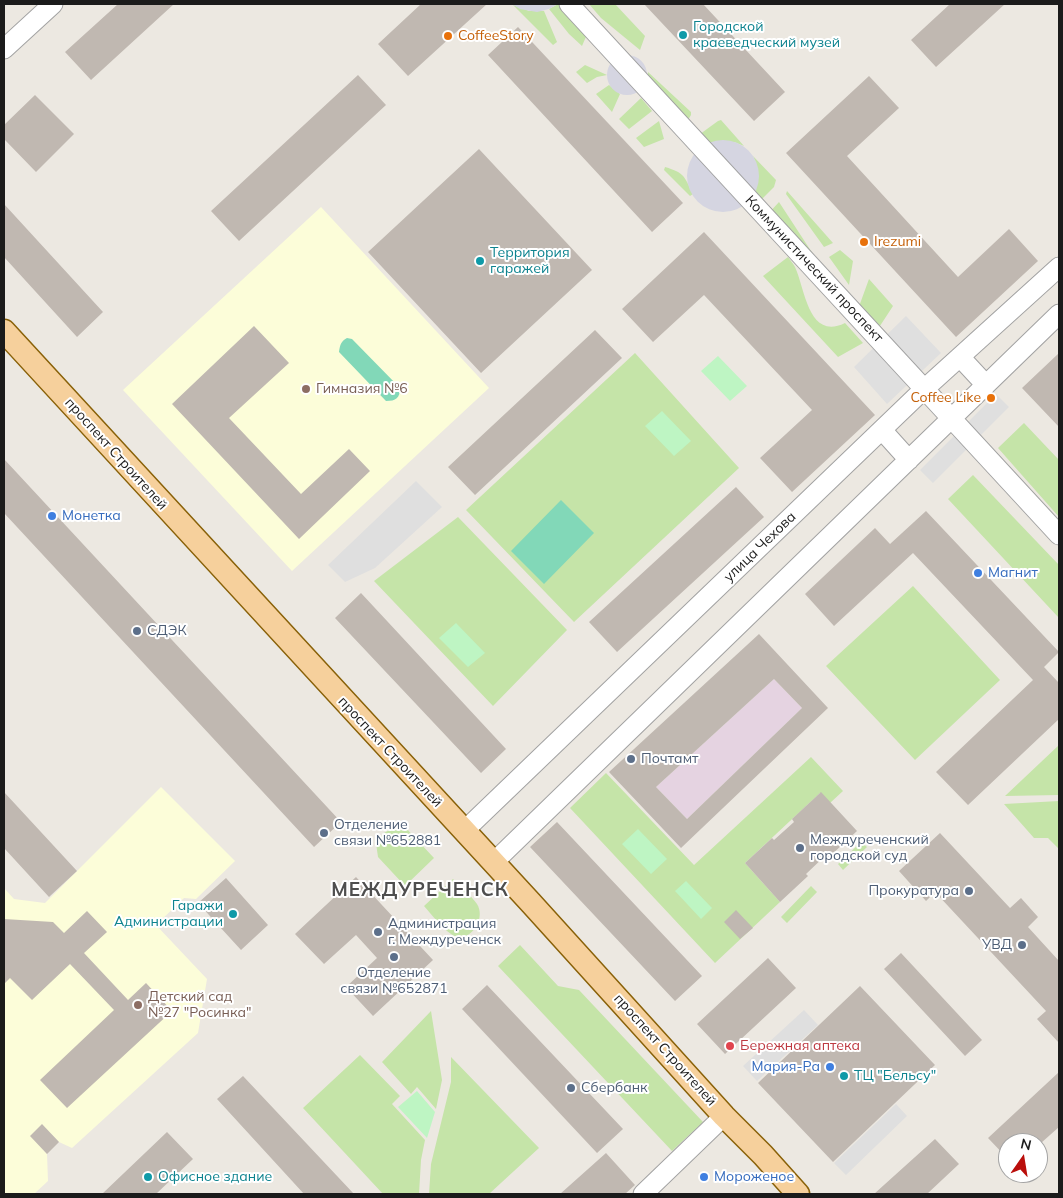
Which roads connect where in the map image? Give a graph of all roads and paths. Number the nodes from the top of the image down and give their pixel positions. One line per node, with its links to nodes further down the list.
1 (53, 4): 3 (street)
2 (569, 4): 9 (street, Коммунистический проспект)
3 (4, 49)
4 (1059, 267): 7 (street, улица Чехова)
5 (1059, 314): 8 (street)
6 (4, 331): 14 (main road, проспект Строителей)
7 (960, 357): 8 (street); 9 (street, улица Чехова)
8 (986, 385): 10 (street)
9 (924, 389): 10 (street, Коммунистический проспект); 11 (street, улица Чехова)
10 (952, 419): 12 (street); 13 (street, Коммунистический проспект)
11 (882, 430): 12 (street); 14 (street, улица Чехова)
12 (909, 460): 15 (street)
13 (1059, 535)
14 (464, 830): 15 (main road, проспект Строителей)
15 (493, 863): 16 (main road, проспект Строителей)
16 (724, 1116): 17 (main road, проспект Строителей); 18 (street)
17 (792, 1192)
18 (643, 1194)

